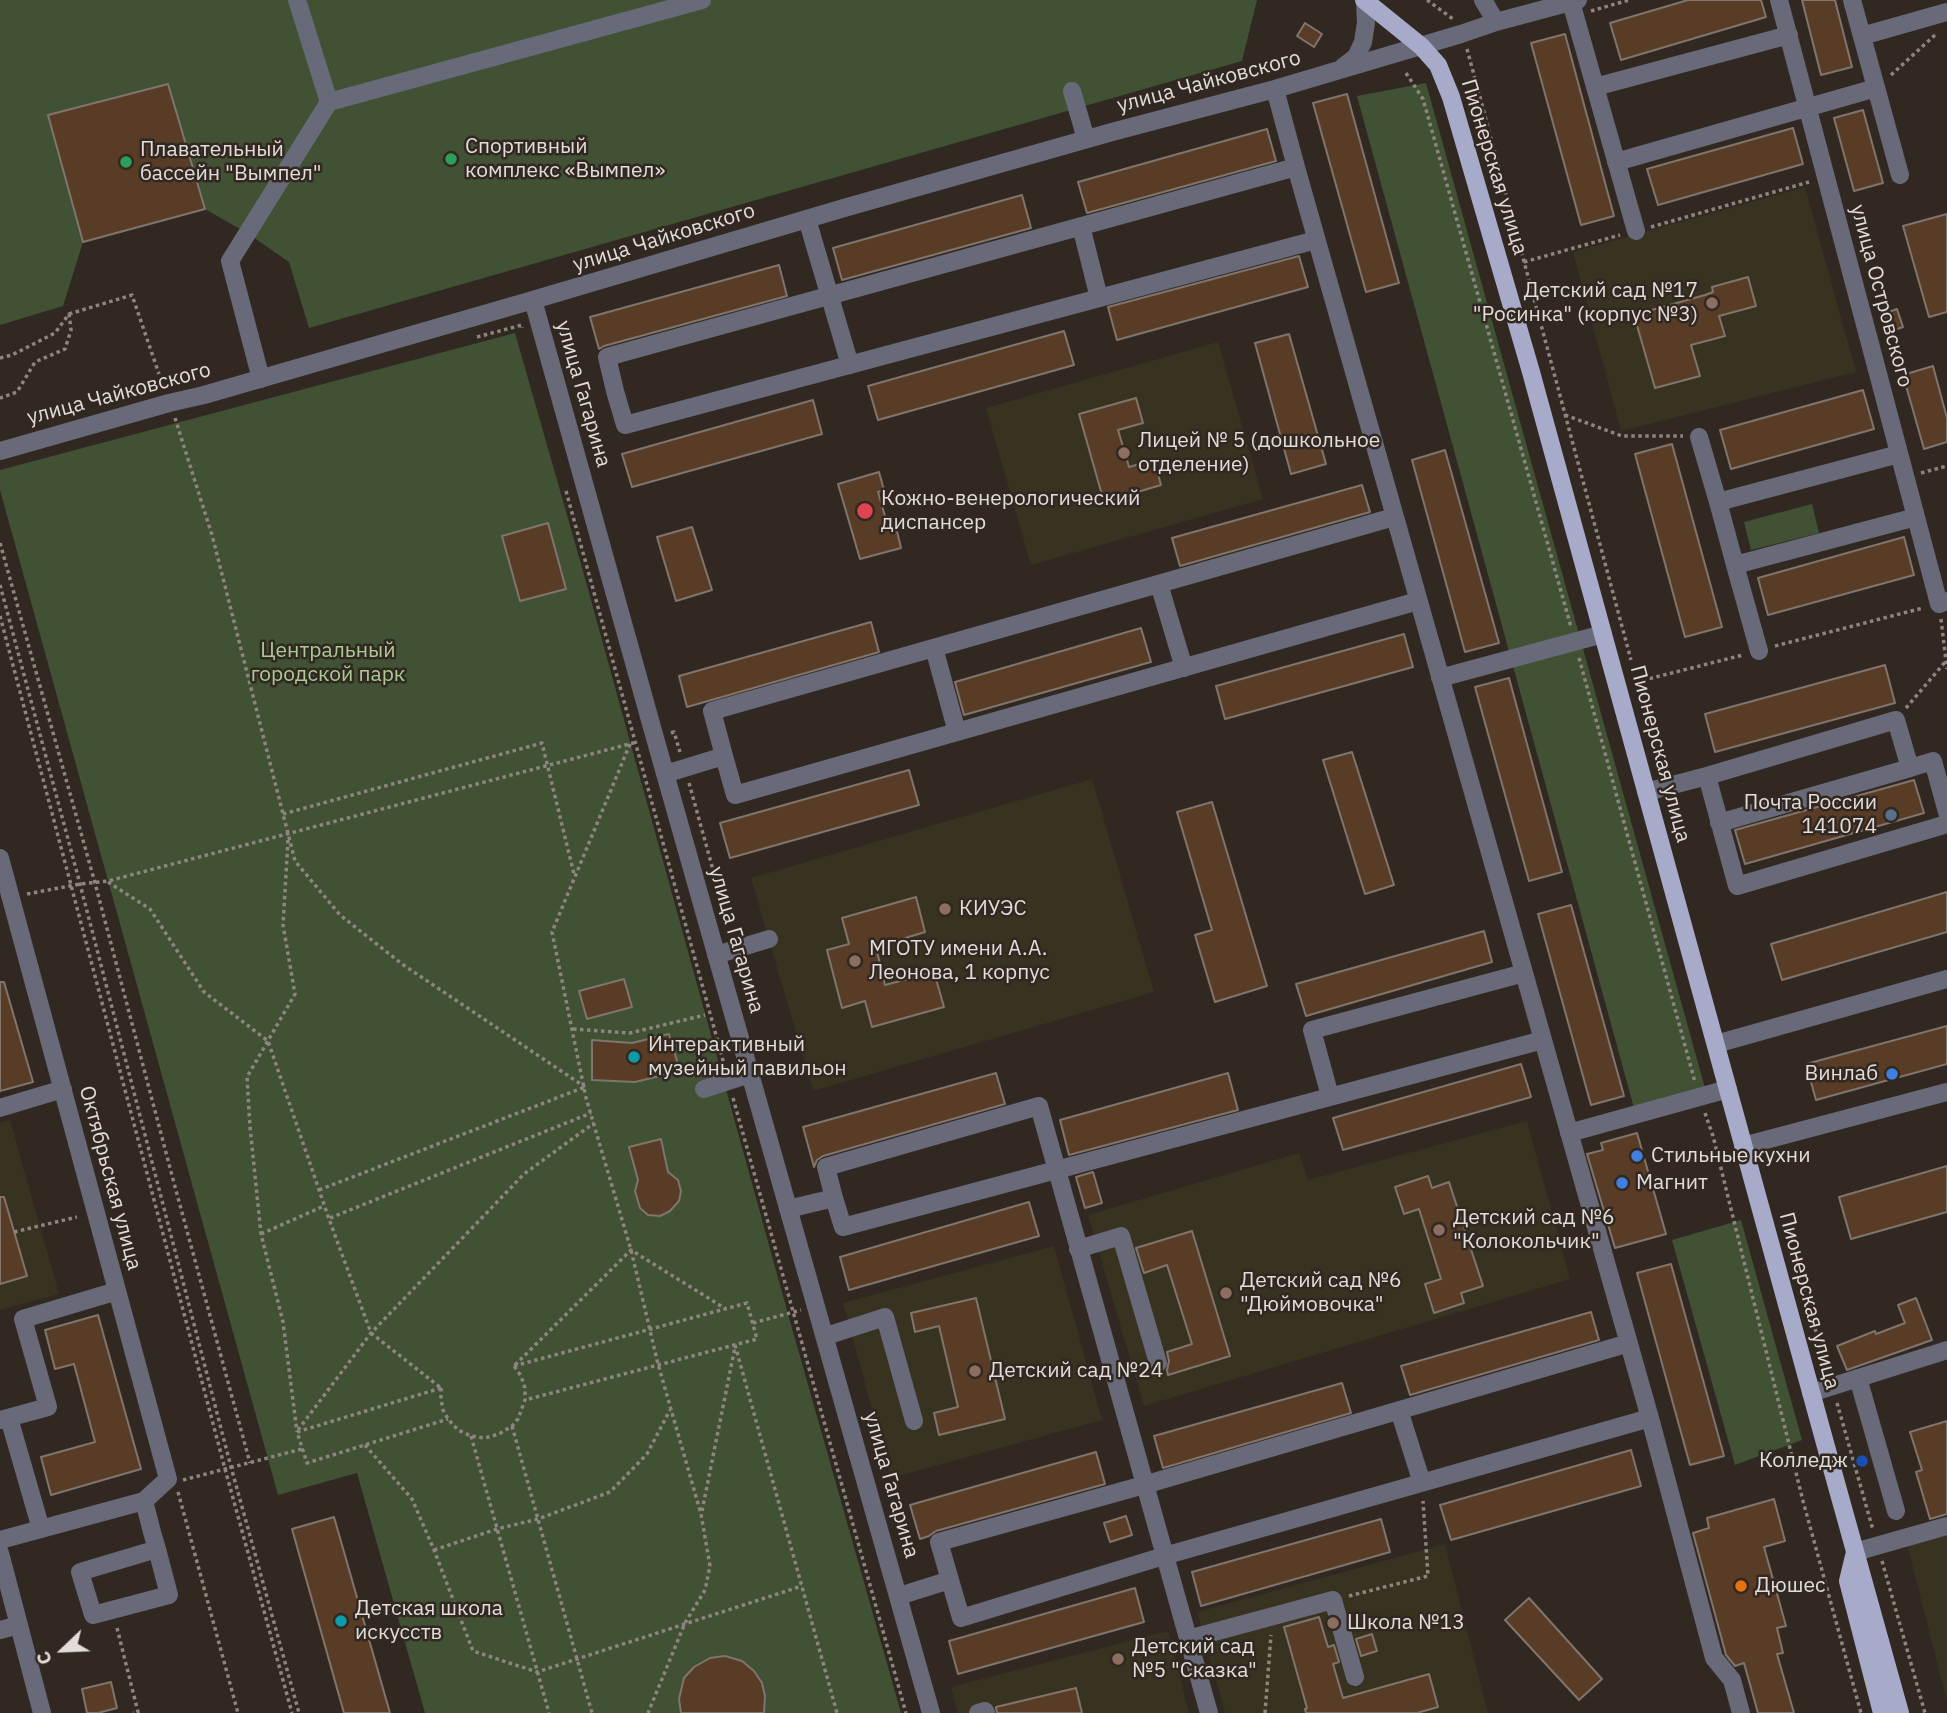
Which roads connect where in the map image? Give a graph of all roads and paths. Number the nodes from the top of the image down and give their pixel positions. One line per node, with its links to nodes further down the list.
1 (297, 0): 23 (street)
2 (702, 0): 23 (street)
3 (1365, 0): 15 (main road, Пионерская улица); 17 (street)
4 (1427, 0): 10 (path)
5 (1483, 0): 11 (street)
6 (1779, 0): 13 (street, улица Островского)
7 (1852, 0): 14 (street)
8 (1575, 1): 11 (street, улица Чайковского); 19 (street)
9 (1947, 12): 14 (street)
10 (1453, 19)
11 (1496, 22): 15 (street, улица Чайковского)
12 (1937, 34): 20 (path)
13 (1789, 35): 19 (street); 24 (street, улица Островского)
14 (1862, 36): 20 (street)
15 (1421, 46): 17 (street, улица Чайковского); 64 (main road, Пионерская улица)
16 (1467, 48): 34 (path)
17 (1341, 69): 21 (street, улица Чайковского)
18 (1406, 73): 65 (path)
19 (1595, 87): 26 (street)
20 (1876, 88): 24 (street); 28 (street)
21 (1275, 89): 25 (street, улица Чайковского); 27 (street)
22 (1072, 91): 25 (street)
23 (329, 102): 44 (street)
24 (1808, 108): 26 (street); 29 (street, улица Островского)
25 (1086, 139): 30 (street, улица Чайковского)
26 (1616, 162): 32 (street)
27 (1296, 167): 31 (street); 33 (street)
28 (1900, 175)
29 (1826, 177): 32 (path); 50 (street, улица Островского)
30 (807, 219): 35 (street); 37 (street, улица Чайковского)
31 (1081, 226): 35 (street); 36 (street)
32 (1636, 231): 34 (path)
33 (1316, 240): 36 (street); 55 (street)
34 (1524, 262): 47 (path)
35 (830, 295): 42 (street); 42 (street)
36 (1099, 298): 42 (street)
37 (533, 300): 44 (street, улица Чайковского); 76 (street, улица Гагарина)
38 (69, 314): 41 (path); 43 (path); 45 (path)
39 (522, 326): 40 (path)
40 (525, 339)
41 (0, 358)
42 (850, 365)
43 (159, 374)
44 (261, 379): 49 (street, улица Чайковского)
45 (0, 398)
46 (174, 413): 86 (path)
47 (1565, 415): 48 (path); 69 (path)
48 (1699, 436): 54 (street)
49 (0, 451)
50 (1899, 454): 52 (street, улица Островского); 54 (street)
51 (1947, 466): 52 (path)
52 (1906, 477): 56 (street, улица Островского)
53 (565, 487): 77 (path)
54 (1718, 502): 58 (street)
55 (1394, 517): 59 (street); 61 (street)
56 (1916, 517): 58 (street); 62 (street, улица Островского)
57 (0, 543): 93 (path)
58 (1735, 565): 67 (street)
59 (1159, 584): 66 (street); 70 (street)
60 (0, 585): 94 (path)
61 (1418, 601): 70 (street); 73 (street)
62 (1943, 602): 67 (path); 68 (path)
63 (0, 616): 95 (path)
64 (1603, 634): 65 (street); 84 (main road, Пионерская улица)
65 (1575, 642): 73 (street); 114 (path)
66 (934, 648): 75 (street); 78 (street)
67 (1759, 650): 72 (path)
68 (1947, 661): 71 (path); 74 (path)
69 (1631, 663)
70 (1184, 668): 75 (street)
71 (1947, 669)
72 (1634, 673)
73 (1440, 678): 99 (street)
74 (1896, 720): 81 (street); 83 (street)
75 (957, 732): 78 (street)
76 (655, 738): 77 (path); 82 (street, улица Гагарина)
77 (632, 743): 80 (path); 91 (path); 107 (path)
78 (724, 756): 82 (street)
79 (1940, 759): 81 (street); 85 (street)
80 (548, 766): 86 (path); 89 (path); 91 (path)
81 (1910, 768): 87 (street)
82 (665, 774): 98 (street, улица Гагарина)
83 (1707, 776): 84 (street); 87 (street)
84 (1646, 792): 105 (main road, Пионерская улица)
85 (1947, 812)
86 (283, 814): 89 (path)
87 (1719, 823): 88 (street)
88 (1947, 824)
89 (289, 835): 92 (path); 104 (path); 108 (path)
90 (0, 858): 96 (street, Октябрьская улица)
91 (575, 876): 102 (path)
92 (108, 881): 93 (path); 104 (path)
93 (95, 883): 94 (path); 162 (path)
94 (80, 884): 95 (path); 163 (path)
95 (72, 886): 96 (path); 164 (path)
96 (11, 893): 110 (street, Октябрьская улица)
97 (769, 939): 98 (street)
98 (716, 955): 106 (street, улица Гагарина)
99 (1524, 973): 103 (street); 113 (street)
100 (1947, 979): 105 (street)
101 (705, 1015): 102 (path)
102 (572, 1028): 108 (path)
103 (1542, 1040): 113 (street); 118 (street)
104 (268, 1041): 121 (path); 128 (path)
105 (1716, 1044): 111 (main road, Пионерская улица)
106 (750, 1074): 107 (street); 124 (street, улица Гагарина)
107 (729, 1081): 109 (street); 135 (path)
108 (584, 1087): 116 (path); 121 (path)
109 (704, 1088)
110 (63, 1089): 115 (street); 132 (street, Октябрьская улица)
111 (1728, 1089): 114 (street); 119 (main road, Пионерская улица)
112 (1947, 1092): 119 (street)
113 (1330, 1096): 120 (street)
114 (1699, 1097): 118 (street); 211 (path)
115 (0, 1108)
116 (591, 1113): 117 (path); 126 (path)
117 (594, 1124): 130 (path); 138 (path)
118 (1569, 1133): 140 (street)
119 (1743, 1146): 149 (main road, Пионерская улица)
120 (1056, 1170): 122 (street); 122 (street); 129 (street)
121 (319, 1190): 123 (path)
122 (834, 1198): 124 (street)
123 (324, 1206): 126 (path); 128 (path)
124 (788, 1209): 133 (street, улица Гагарина)
125 (78, 1217): 127 (path)
126 (329, 1219): 138 (path)
127 (14, 1232)
128 (261, 1234): 158 (path)
129 (1078, 1249): 143 (street); 166 (street)
130 (631, 1250): 134 (path); 137 (path); 145 (path)
131 (1794, 1258): 147 (path)
132 (117, 1291): 154 (street); 167 (street, Октябрьская улица)
133 (816, 1306): 135 (path); 139 (street, улица Гагарина)
134 (726, 1309): 136 (path); 137 (path)
135 (793, 1312): 136 (path); 204 (path)
136 (753, 1323): 141 (path)
137 (650, 1329): 144 (path); 145 (path)
138 (371, 1333): 148 (path); 158 (path)
139 (825, 1336): 156 (street); 183 (street, улица Гагарина)
140 (1629, 1343): 152 (street); 153 (street)
141 (735, 1345): 144 (path); 169 (path); 182 (path)
142 (1947, 1350): 146 (street)
143 (1158, 1363)
144 (658, 1364): 150 (path); 151 (path)
145 (514, 1366): 150 (path)
146 (1858, 1378): 147 (street); 168 (street)
147 (1833, 1387): 149 (street); 175 (path)
148 (441, 1388): 155 (path); 158 (path)
149 (1811, 1393): 178 (main road, Пионерская улица)
150 (525, 1400): 157 (path)
151 (671, 1408): 169 (path); 170 (path)
152 (1399, 1410): 165 (street); 166 (street)
153 (1650, 1418): 165 (street); 210 (street)
154 (4, 1419): 172 (street)
155 (448, 1419): 159 (path); 160 (path)
156 (914, 1421)
157 (512, 1426): 159 (path); 170 (path)
158 (297, 1432): 161 (path)
159 (471, 1436): 173 (path)
160 (365, 1445): 161 (path); 177 (path)
161 (302, 1449): 162 (path)
162 (250, 1463): 163 (path)
163 (231, 1468): 164 (path); 199 (path)
164 (225, 1469): 197 (path); 198 (path)
165 (1422, 1483): 180 (street); 184 (path)
166 (1144, 1485): 180 (street); 181 (street)
167 (144, 1501): 172 (street); 176 (street)
168 (1896, 1511)
169 (701, 1514): 187 (path)
170 (538, 1519): 173 (path); 191 (path)
171 (1947, 1526): 175 (street)
172 (41, 1529): 174 (street)
173 (497, 1529): 177 (path); 192 (path)
174 (0, 1540)
175 (1878, 1546): 178 (street); 214 (path)
176 (157, 1549): 185 (street); 185 (street)
177 (434, 1550): 192 (path)
178 (1855, 1552): 212 (main road, Пионерская улица); 213 (main road, Пионерская улица)
179 (0, 1553): 188 (street)
180 (1164, 1556): 181 (street); 190 (street)
181 (950, 1580): 183 (street)
182 (802, 1586): 187 (path); 203 (path)
183 (899, 1596): 205 (street, улица Гагарина)
184 (1334, 1600): 186 (street); 193 (street)
185 (112, 1610): 194 (path)
186 (1273, 1617): 190 (street); 209 (path)
187 (685, 1623): 191 (path); 202 (path)
188 (19, 1625): 189 (street); 195 (street)
189 (0, 1630)
190 (1188, 1639): 208 (street)
191 (578, 1660): 192 (path); 201 (path)
192 (537, 1672): 200 (path)
193 (1355, 1677)
194 (138, 1712): 196 (path)
195 (42, 1713)
196 (133, 1713)
197 (237, 1713)
198 (292, 1713)
199 (299, 1713)
200 (549, 1713)
201 (592, 1713)
202 (648, 1713)
203 (837, 1713)
204 (906, 1713)
205 (932, 1713)
206 (978, 1713): 207 (street)
207 (986, 1713)
208 (1209, 1713)
209 (1265, 1713)
210 (1741, 1713)
211 (1861, 1713)
212 (1882, 1713)
213 (1900, 1713)
214 (1925, 1713)

